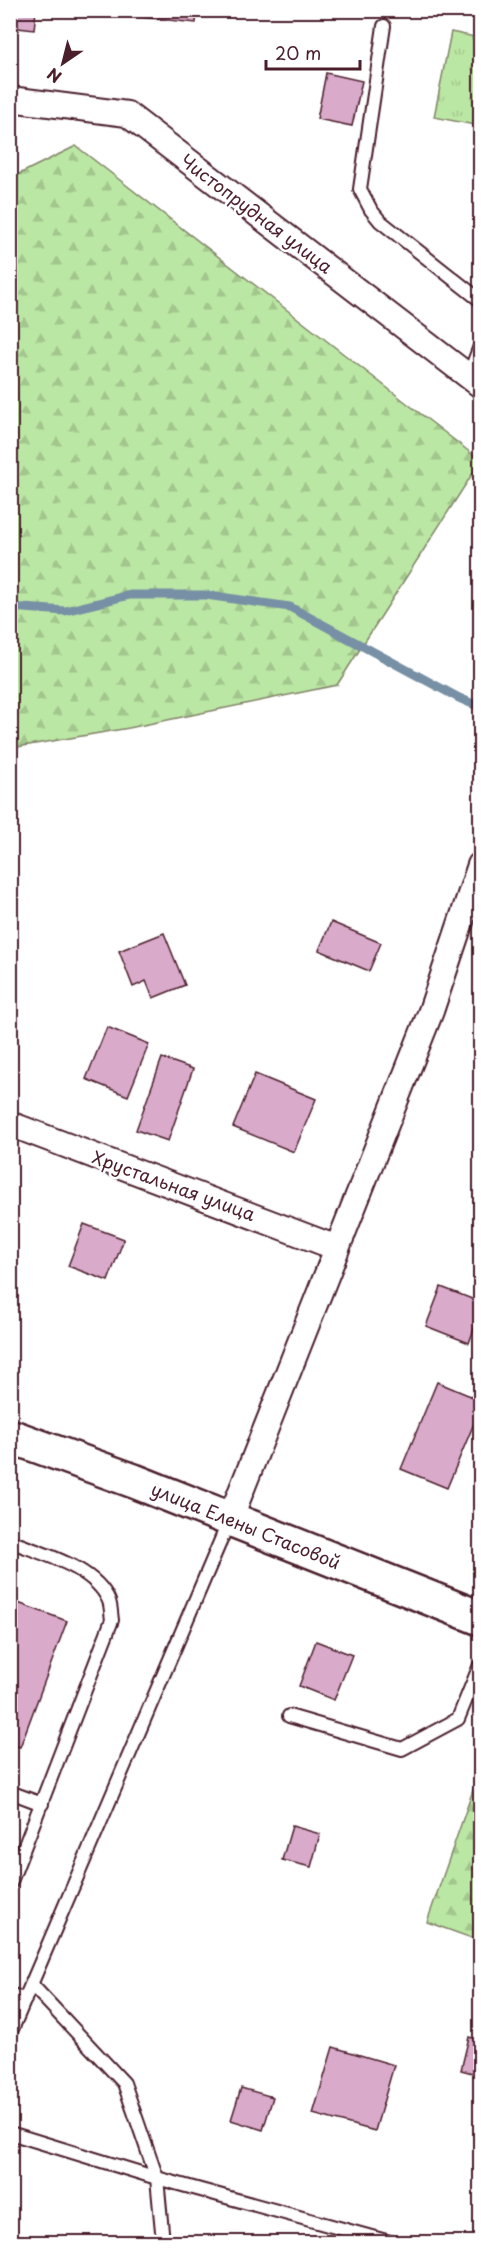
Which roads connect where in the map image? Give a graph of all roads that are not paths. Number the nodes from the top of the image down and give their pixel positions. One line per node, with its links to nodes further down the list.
1 (384, 26): 3 (lane)
2 (10, 99): 5 (street, Чистопрудная улица)
3 (480, 300)
4 (480, 346): 5 (lane)
5 (475, 380)
6 (480, 865): 8 (street)
7 (10, 1124): 8 (street, Хрустальная улица)
8 (337, 1248): 10 (street)
9 (10, 1436): 10 (main road, улица Елены Стасовой)
10 (230, 1519): 12 (main road, улица Елены Стасовой); 18 (lane)
11 (10, 1541): 16 (lane)
12 (480, 1618)
13 (480, 1665): 14 (lane)
14 (289, 1716)
15 (10, 1792): 16 (lane)
16 (42, 1804): 17 (lane)
17 (10, 1884)
18 (32, 1985): 20 (lane); 23 (lane)
19 (10, 1994): 20 (lane)
20 (25, 2000): 21 (lane)
21 (10, 2034)
22 (10, 2133): 23 (lane)
23 (157, 2178): 24 (lane); 25 (lane)
24 (163, 2242)
25 (390, 2242)

